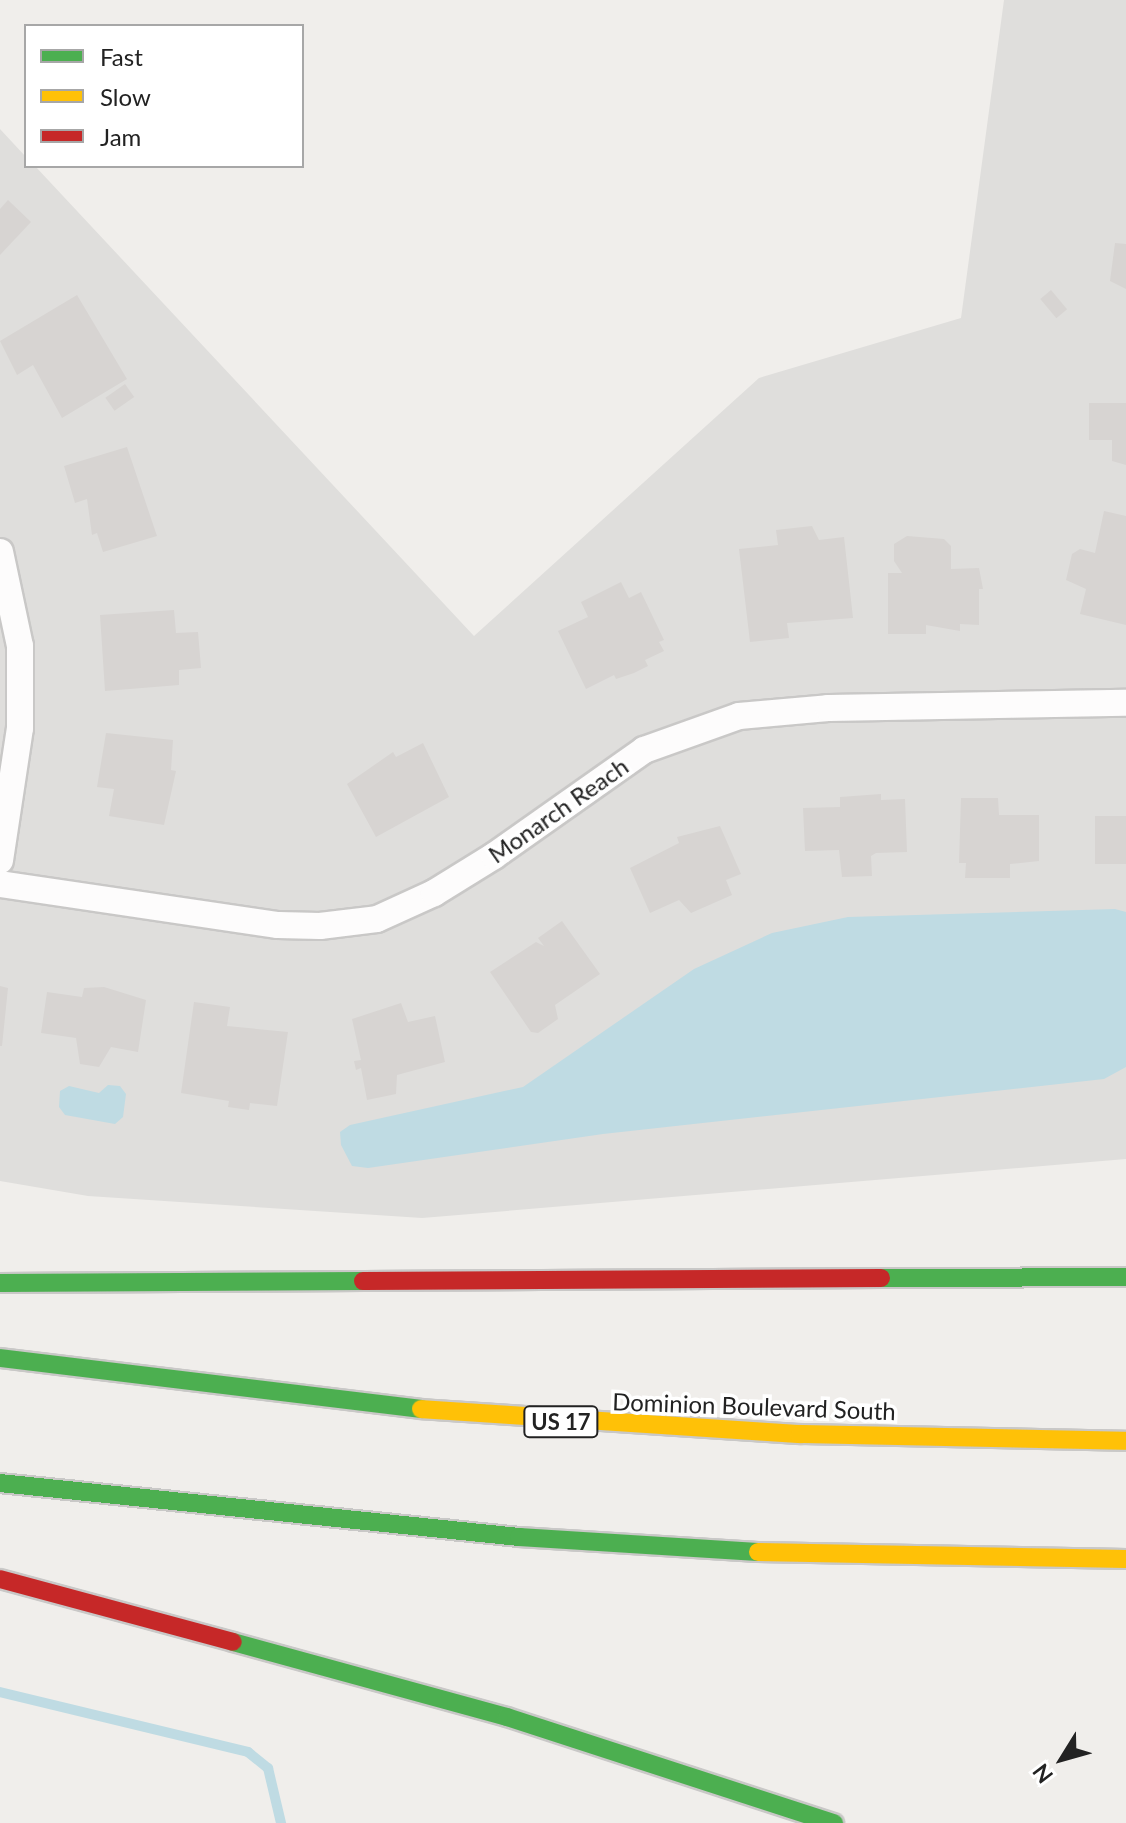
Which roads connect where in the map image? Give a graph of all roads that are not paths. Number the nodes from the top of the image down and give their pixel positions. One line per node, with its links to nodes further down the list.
1 (0, 552): 3 (street)
2 (1126, 703): 4 (street, Monarch Reach)
3 (0, 860)
4 (0, 884)
5 (1126, 1277): 6 (highway)
6 (0, 1283)
7 (0, 1358): 8 (highway, Dominion Boulevard South / US 17)
8 (1126, 1441)
9 (0, 1483): 10 (highway)
10 (1126, 1559)
11 (0, 1579): 12 (highway)
12 (834, 1823)

